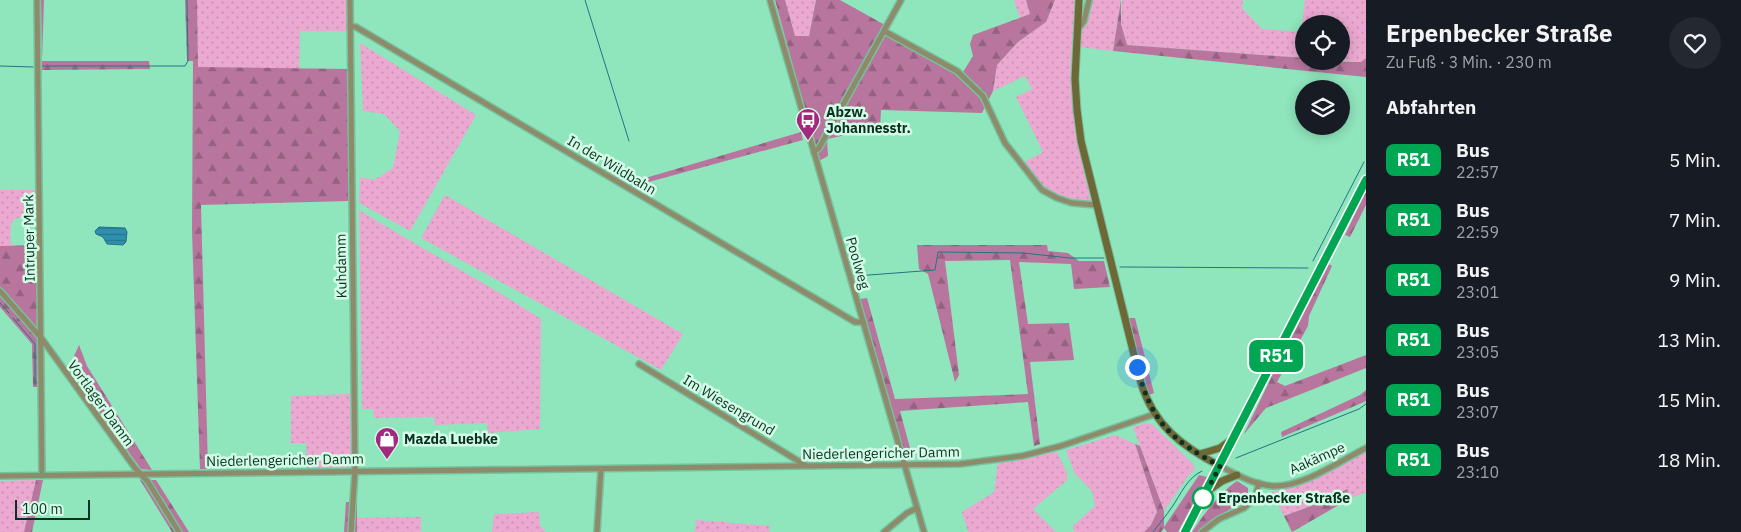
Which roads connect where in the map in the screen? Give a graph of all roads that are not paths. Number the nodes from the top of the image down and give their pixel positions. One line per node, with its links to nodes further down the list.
1 (38, 0): 15 (street, Intruper Mark)
2 (350, 0): 7 (street, Kuhdamm)
3 (770, 0): 10 (street, Poolweg)
4 (901, 0): 9 (street)
5 (1079, 0): 8 (main road)
6 (1089, 0): 8 (street)
7 (350, 26): 14 (street, In der Wildbahn); 25 (street, Kuhdamm)
8 (1078, 29): 12 (main road)
9 (884, 31): 10 (street); 12 (street)
10 (814, 152): 14 (street, Poolweg)
11 (1366, 180): 18 (main road)
12 (1096, 205): 17 (main road)
13 (0, 291): 15 (street, Vortlager Damm)
14 (863, 322): 21 (street, Poolweg)
15 (42, 340): 26 (street, Vortlager Damm); 27 (street, Intruper Mark)
16 (639, 364): 22 (street, Im Wiesengrund)
17 (1154, 414): 20 (main road); 21 (street, Niederlengericher Damm)
18 (1234, 437): 20 (main road); 23 (main road)
19 (1366, 448): 30 (street, Aakämpe)
20 (1200, 454): 23 (main road)
21 (905, 465): 22 (street, Niederlengericher Damm); 32 (street, Poolweg)
22 (806, 466): 24 (street, Niederlengericher Damm)
23 (1220, 466): 28 (street, Aakämpe); 31 (main road)
24 (601, 469): 25 (street, Niederlengericher Damm); 35 (street)
25 (355, 470): 26 (street, Niederlengericher Damm); 34 (street, Kuhdamm)
26 (140, 473): 27 (street, Niederlengericher Damm); 33 (street, Vortlager Damm)
27 (42, 475): 29 (street, Niederlengericher Damm)
28 (1237, 475): 30 (street, Aakämpe); 31 (main road)
29 (0, 476)
30 (1259, 483): 39 (street)
31 (1205, 494): 38 (main road)
32 (917, 508): 36 (street); 37 (street, Poolweg)
33 (179, 532)
34 (351, 532)
35 (597, 532)
36 (884, 532)
37 (924, 532)
38 (1185, 532)
39 (1202, 532)

